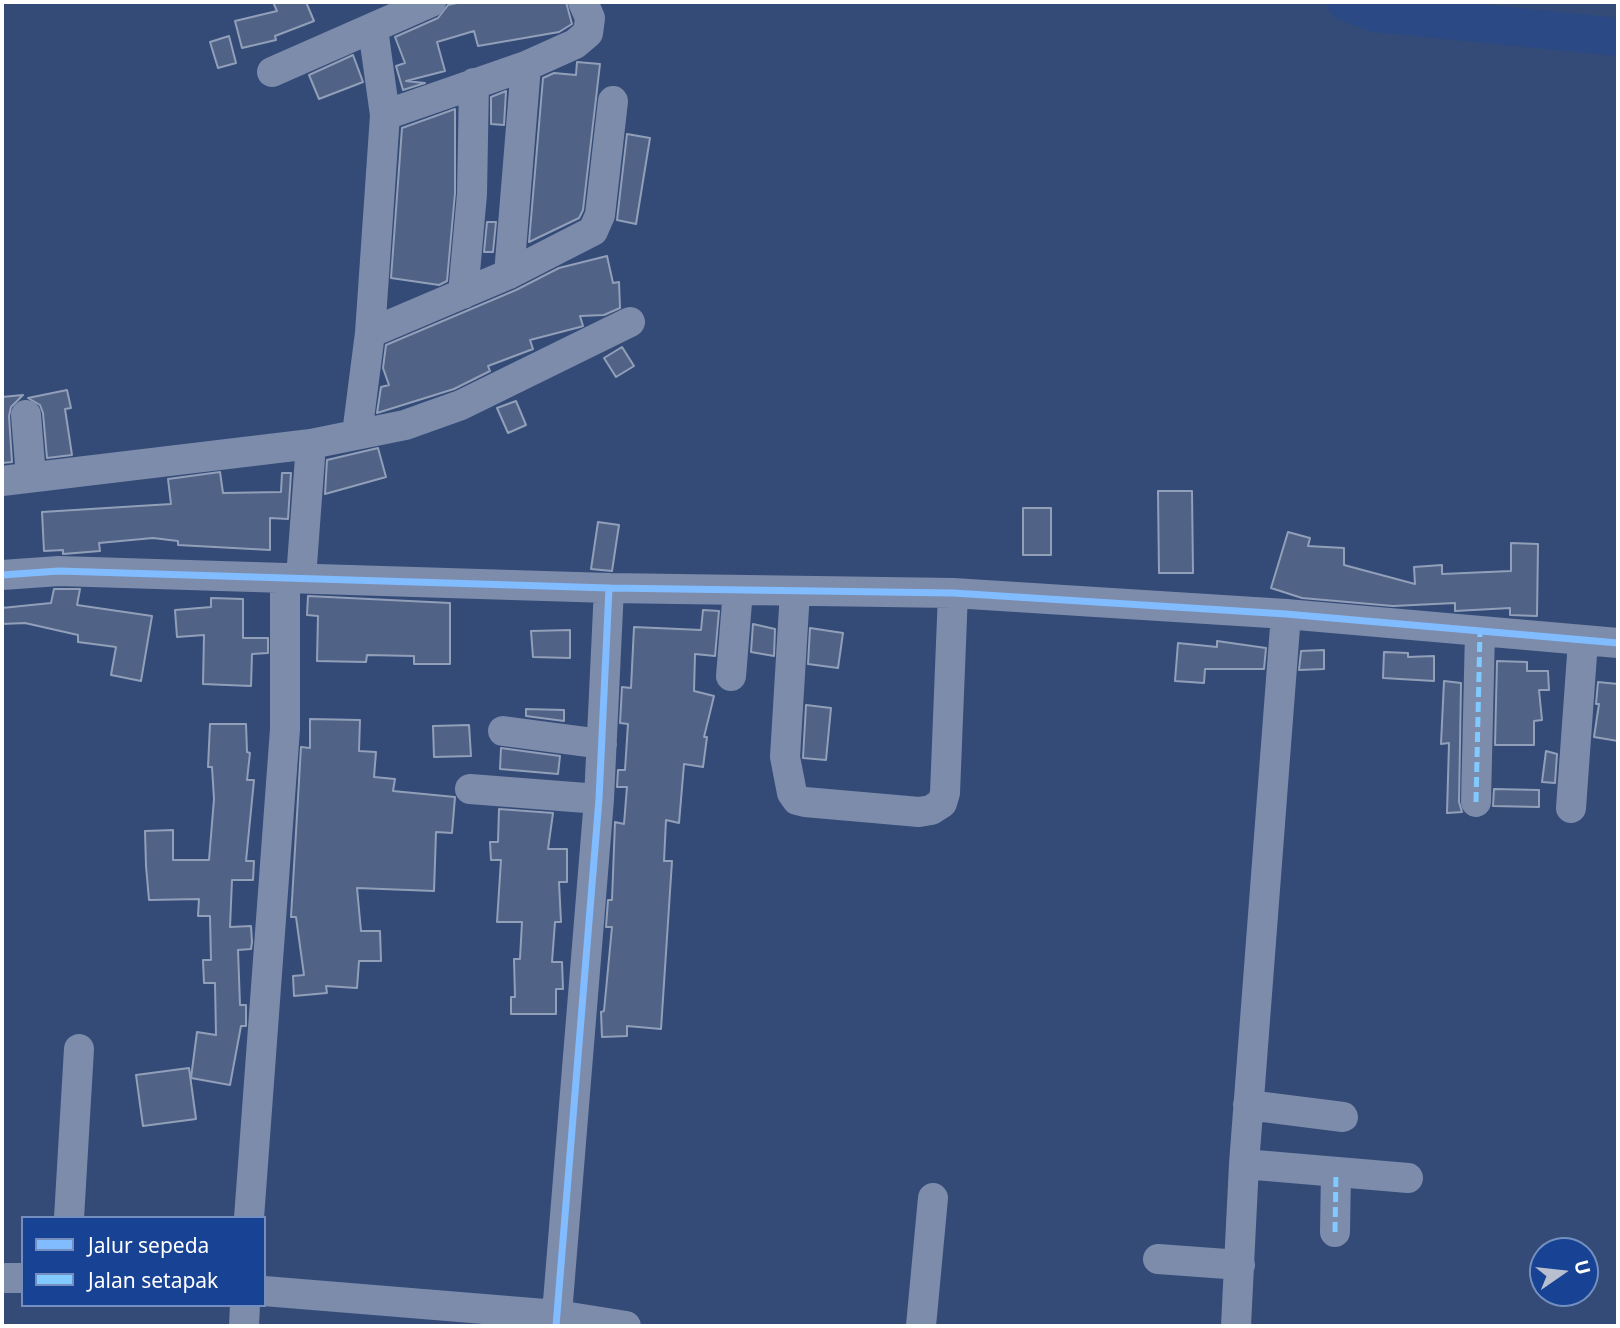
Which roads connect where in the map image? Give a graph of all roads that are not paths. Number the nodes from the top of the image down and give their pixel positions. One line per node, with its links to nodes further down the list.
1 (431, 2): 3 (street)
2 (583, 2): 4 (street)
3 (373, 29): 5 (street); 8 (street)
4 (526, 66): 6 (street); 9 (street)
5 (272, 72)
6 (474, 82): 8 (street); 10 (street)
7 (612, 101): 9 (street)
8 (385, 115): 12 (street)
9 (509, 274): 10 (street)
10 (463, 293): 12 (street)
11 (630, 322): 14 (street)
12 (370, 332): 14 (street)
13 (26, 415): 16 (street)
14 (357, 435): 15 (street)
15 (311, 444): 16 (street); 19 (street)
16 (31, 477): 17 (street)
17 (2, 481)
18 (2, 575): 19 (street)
19 (293, 578): 20 (street); 43 (street)
20 (610, 588): 21 (street); 30 (street)
21 (738, 590): 22 (street); 28 (street)
22 (795, 591): 23 (street); 23 (street)
23 (953, 593): 24 (street)
24 (1286, 614): 25 (street); 36 (street)
25 (1480, 631): 26 (street); 33 (street)
26 (1583, 641): 27 (street); 34 (street)
27 (1618, 643)
28 (731, 676)
29 (503, 731): 30 (street)
30 (602, 744): 32 (street)
31 (470, 789): 32 (street)
32 (599, 799): 51 (street)
33 (1476, 802)
34 (1571, 808)
35 (79, 1049): 42 (street)
36 (1248, 1105): 37 (street); 38 (street)
37 (1343, 1117)
38 (1244, 1164): 39 (street); 46 (street)
39 (1336, 1172): 40 (street); 44 (street)
40 (1408, 1178)
41 (933, 1198): 54 (street)
42 (69, 1216)
43 (249, 1216)
44 (1335, 1232)
45 (1158, 1259): 46 (street)
46 (1240, 1265): 55 (street)
47 (2, 1278): 48 (street)
48 (21, 1278)
49 (266, 1291): 51 (street)
50 (245, 1307): 52 (street)
51 (557, 1321): 53 (street)
52 (244, 1326)
53 (626, 1326)
54 (920, 1326)
55 (1236, 1326)

